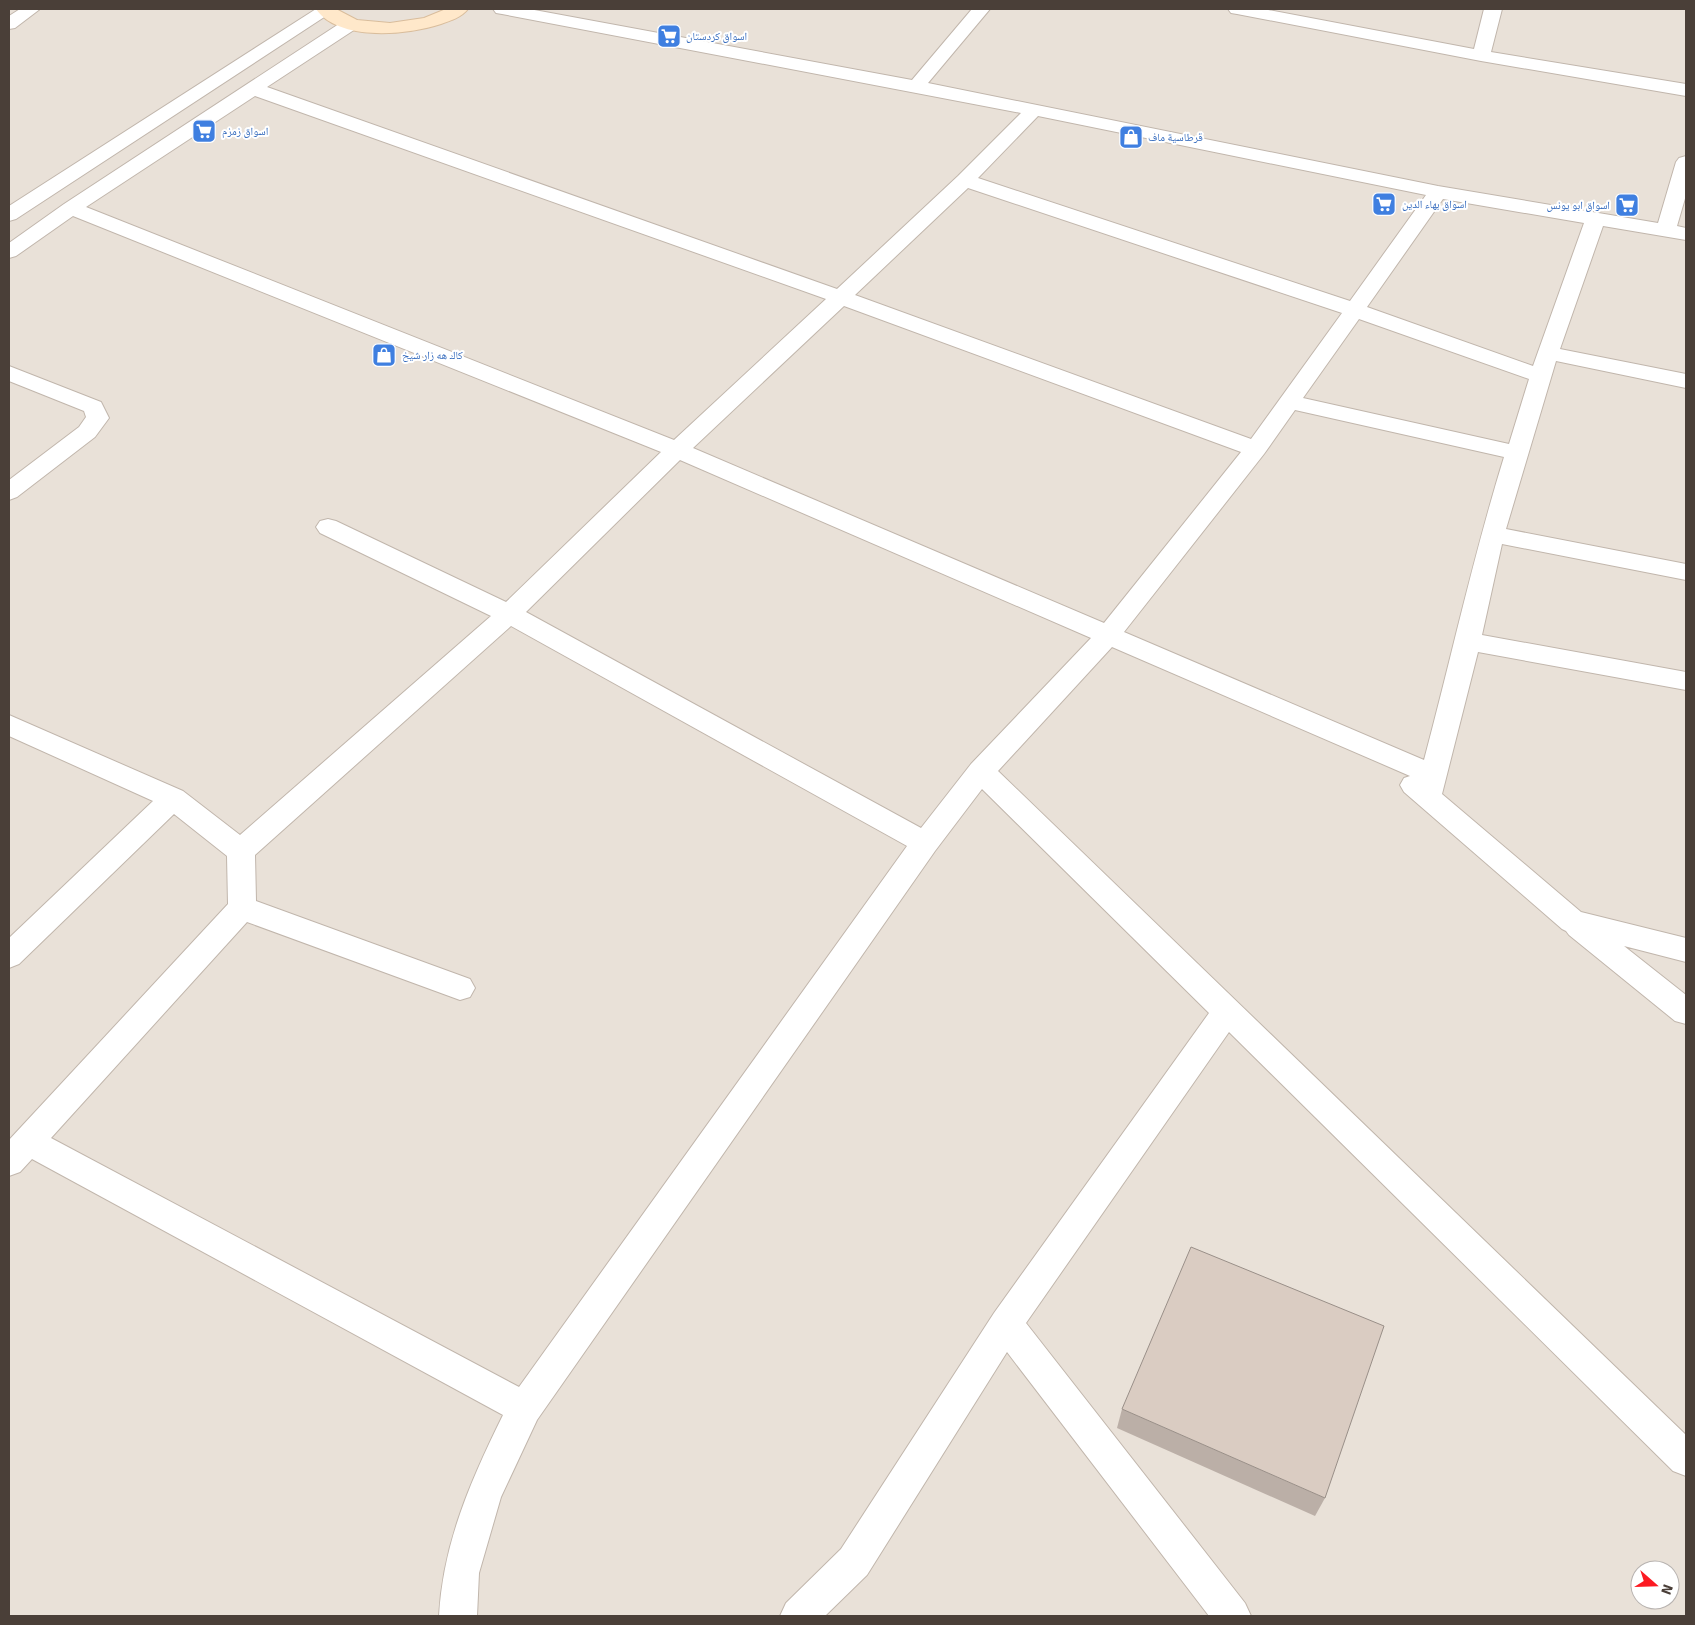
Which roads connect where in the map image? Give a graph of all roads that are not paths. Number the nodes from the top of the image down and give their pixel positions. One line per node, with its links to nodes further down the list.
1 (31, 9): 8 (street)
2 (459, 9): 9 (street)
3 (502, 9): 11 (street)
4 (981, 9): 11 (street)
5 (1238, 9): 10 (street)
6 (1493, 9): 10 (street)
7 (325, 10): 9 (street); 19 (street)
8 (9, 24)
9 (351, 24): 12 (street)
10 (1481, 56): 13 (street)
11 (916, 86): 14 (street)
12 (254, 89): 18 (street); 24 (street)
13 (1686, 90)
14 (1034, 110): 16 (street); 17 (street)
15 (1686, 162): 21 (street)
16 (965, 180): 24 (street); 25 (street)
17 (1438, 192): 20 (street); 25 (street)
18 (71, 208): 23 (street); 32 (street)
19 (9, 216)
20 (1594, 219): 21 (street); 26 (street)
21 (1666, 231): 22 (street)
22 (1686, 234)
23 (9, 252)
24 (840, 298): 31 (street); 32 (street)
25 (1355, 310): 28 (street); 30 (street)
26 (1548, 353): 28 (street); 29 (street)
27 (9, 373): 34 (street)
28 (1541, 376): 33 (street)
29 (1686, 381)
30 (1289, 402): 31 (street); 33 (street)
31 (1256, 449): 39 (street)
32 (677, 450): 38 (street); 39 (street)
33 (1518, 453): 36 (street)
34 (9, 492)
35 (328, 527): 38 (street)
36 (1492, 534): 37 (street); 40 (street)
37 (1686, 572)
38 (508, 614): 46 (street); 47 (street)
39 (1108, 635): 43 (street); 44 (street)
40 (1468, 641): 41 (street); 44 (street)
41 (1686, 680)
42 (9, 725): 45 (street)
43 (981, 771): 46 (street); 53 (street)
44 (1431, 786): 49 (street)
45 (173, 798): 47 (street); 51 (street)
46 (925, 843): 57 (street)
47 (241, 851): 48 (street)
48 (242, 908): 52 (street); 55 (street)
49 (1572, 921): 50 (street); 54 (street)
50 (1686, 950)
51 (9, 956)
52 (460, 988)
53 (1227, 1010): 56 (street); 58 (street)
54 (1686, 1012)
55 (18, 1151): 57 (street)
56 (1006, 1324): 60 (street); 61 (street)
57 (526, 1408): 59 (street)
58 (1686, 1459)
59 (458, 1616)
60 (799, 1616)
61 (1232, 1616)

